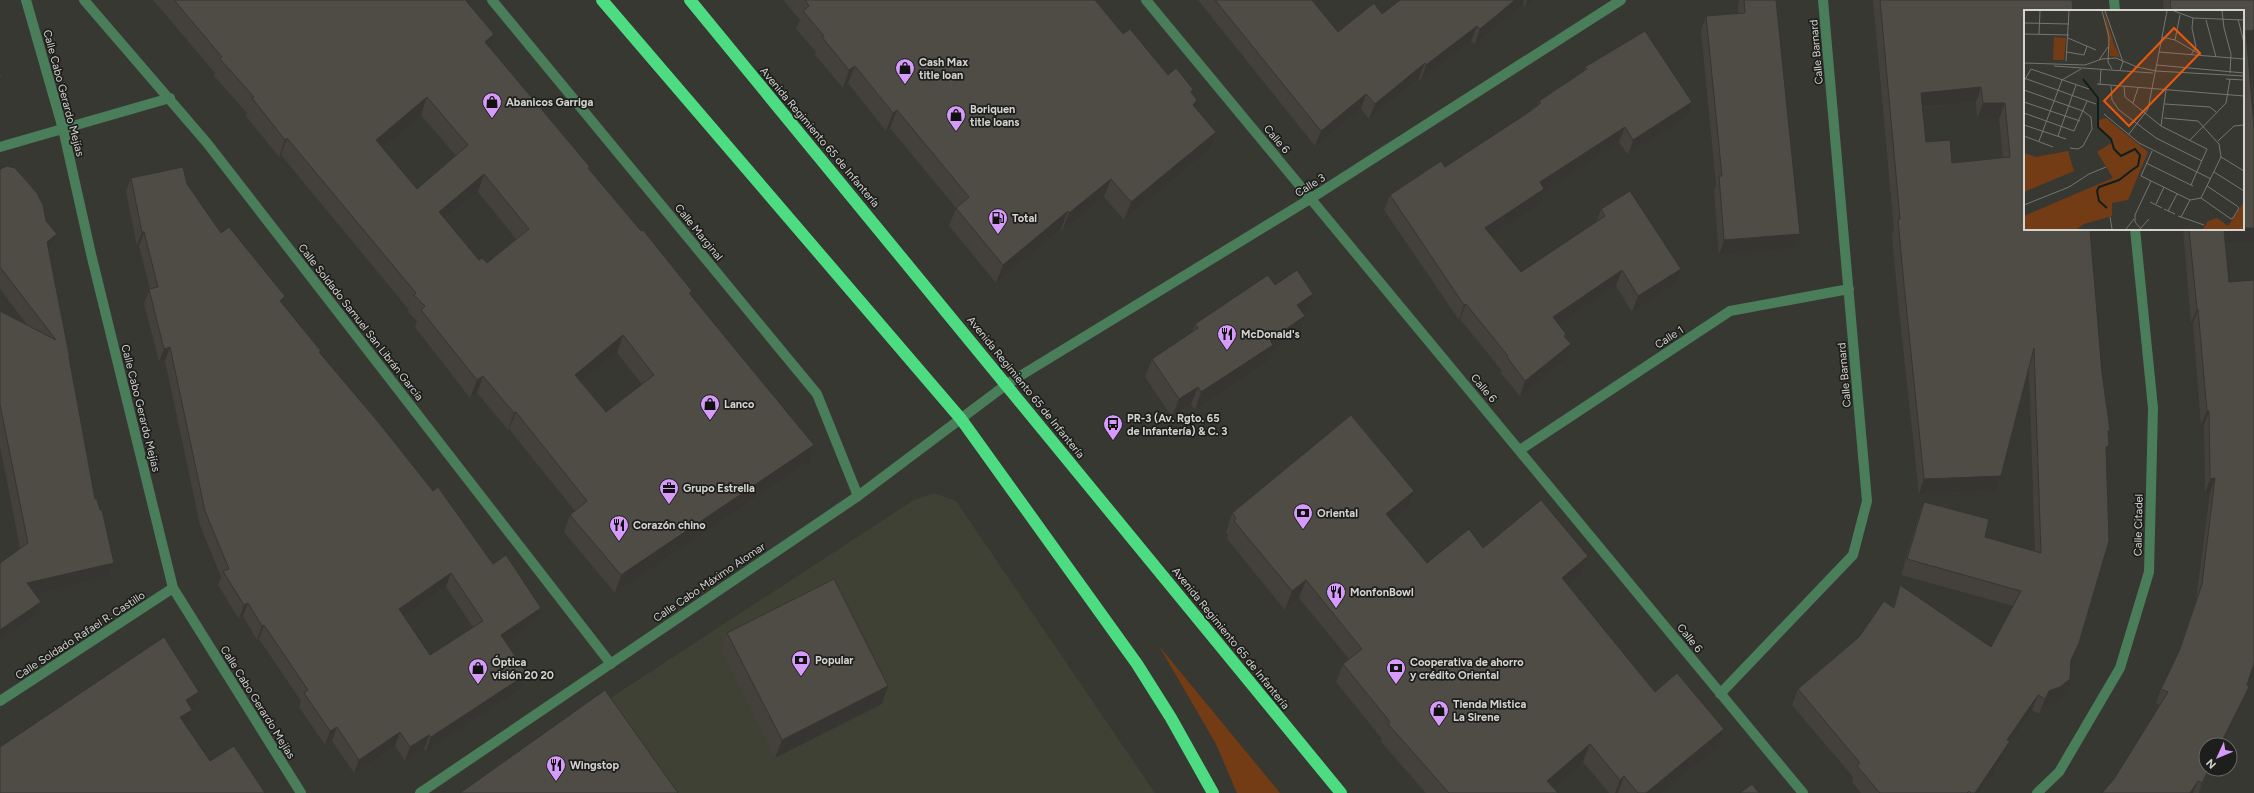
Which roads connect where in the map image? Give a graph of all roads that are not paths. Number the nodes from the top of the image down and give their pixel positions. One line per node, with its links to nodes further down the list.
1 (26, 0): 12 (street, Calle Cabo Gerardo Mejías)
2 (84, 0): 11 (street, Calle Soldado Samuel San Librán García)
3 (492, 0): 20 (street, Calle Marginal)
4 (602, 0): 18 (highway)
5 (690, 0): 17 (highway, Avenida Regimiento 65 de Infantería)
6 (1146, 0): 14 (street, Calle 6)
7 (1621, 0): 14 (street, Calle 3)
8 (1823, 0): 16 (street, Calle Barnard)
9 (2114, 0): 10 (street)
10 (2115, 10)
11 (170, 98): 12 (street); 22 (street, Calle Soldado Samuel San Librán García)
12 (63, 129): 13 (street); 21 (street, Calle Cabo Gerardo Mejías)
13 (0, 147)
14 (1310, 199): 17 (street, Calle 3); 19 (street, Calle 6)
15 (2135, 230): 30 (street, Calle Citadel)
16 (1849, 289): 19 (street, Calle 1); 23 (street, Calle Barnard)
17 (1007, 384): 18 (street, Calle Cabo Máximo Alomar); 28 (highway, Avenida Regimiento 65 de Infantería)
18 (961, 419): 20 (street, Calle Cabo Máximo Alomar); 27 (highway)
19 (1520, 450): 23 (street, Calle 6)
20 (858, 496): 22 (street, Calle Cabo Máximo Alomar)
21 (173, 588): 24 (street, Calle Soldado Rafael R. Castillo); 25 (street, Calle Cabo Gerardo Mejías)
22 (611, 664): 26 (street, Calle Cabo Máximo Alomar)
23 (1720, 694): 29 (street, Calle 6)
24 (0, 701)
25 (301, 793)
26 (420, 793)
27 (1213, 793)
28 (1341, 793)
29 (1803, 793)
30 (2037, 793)

